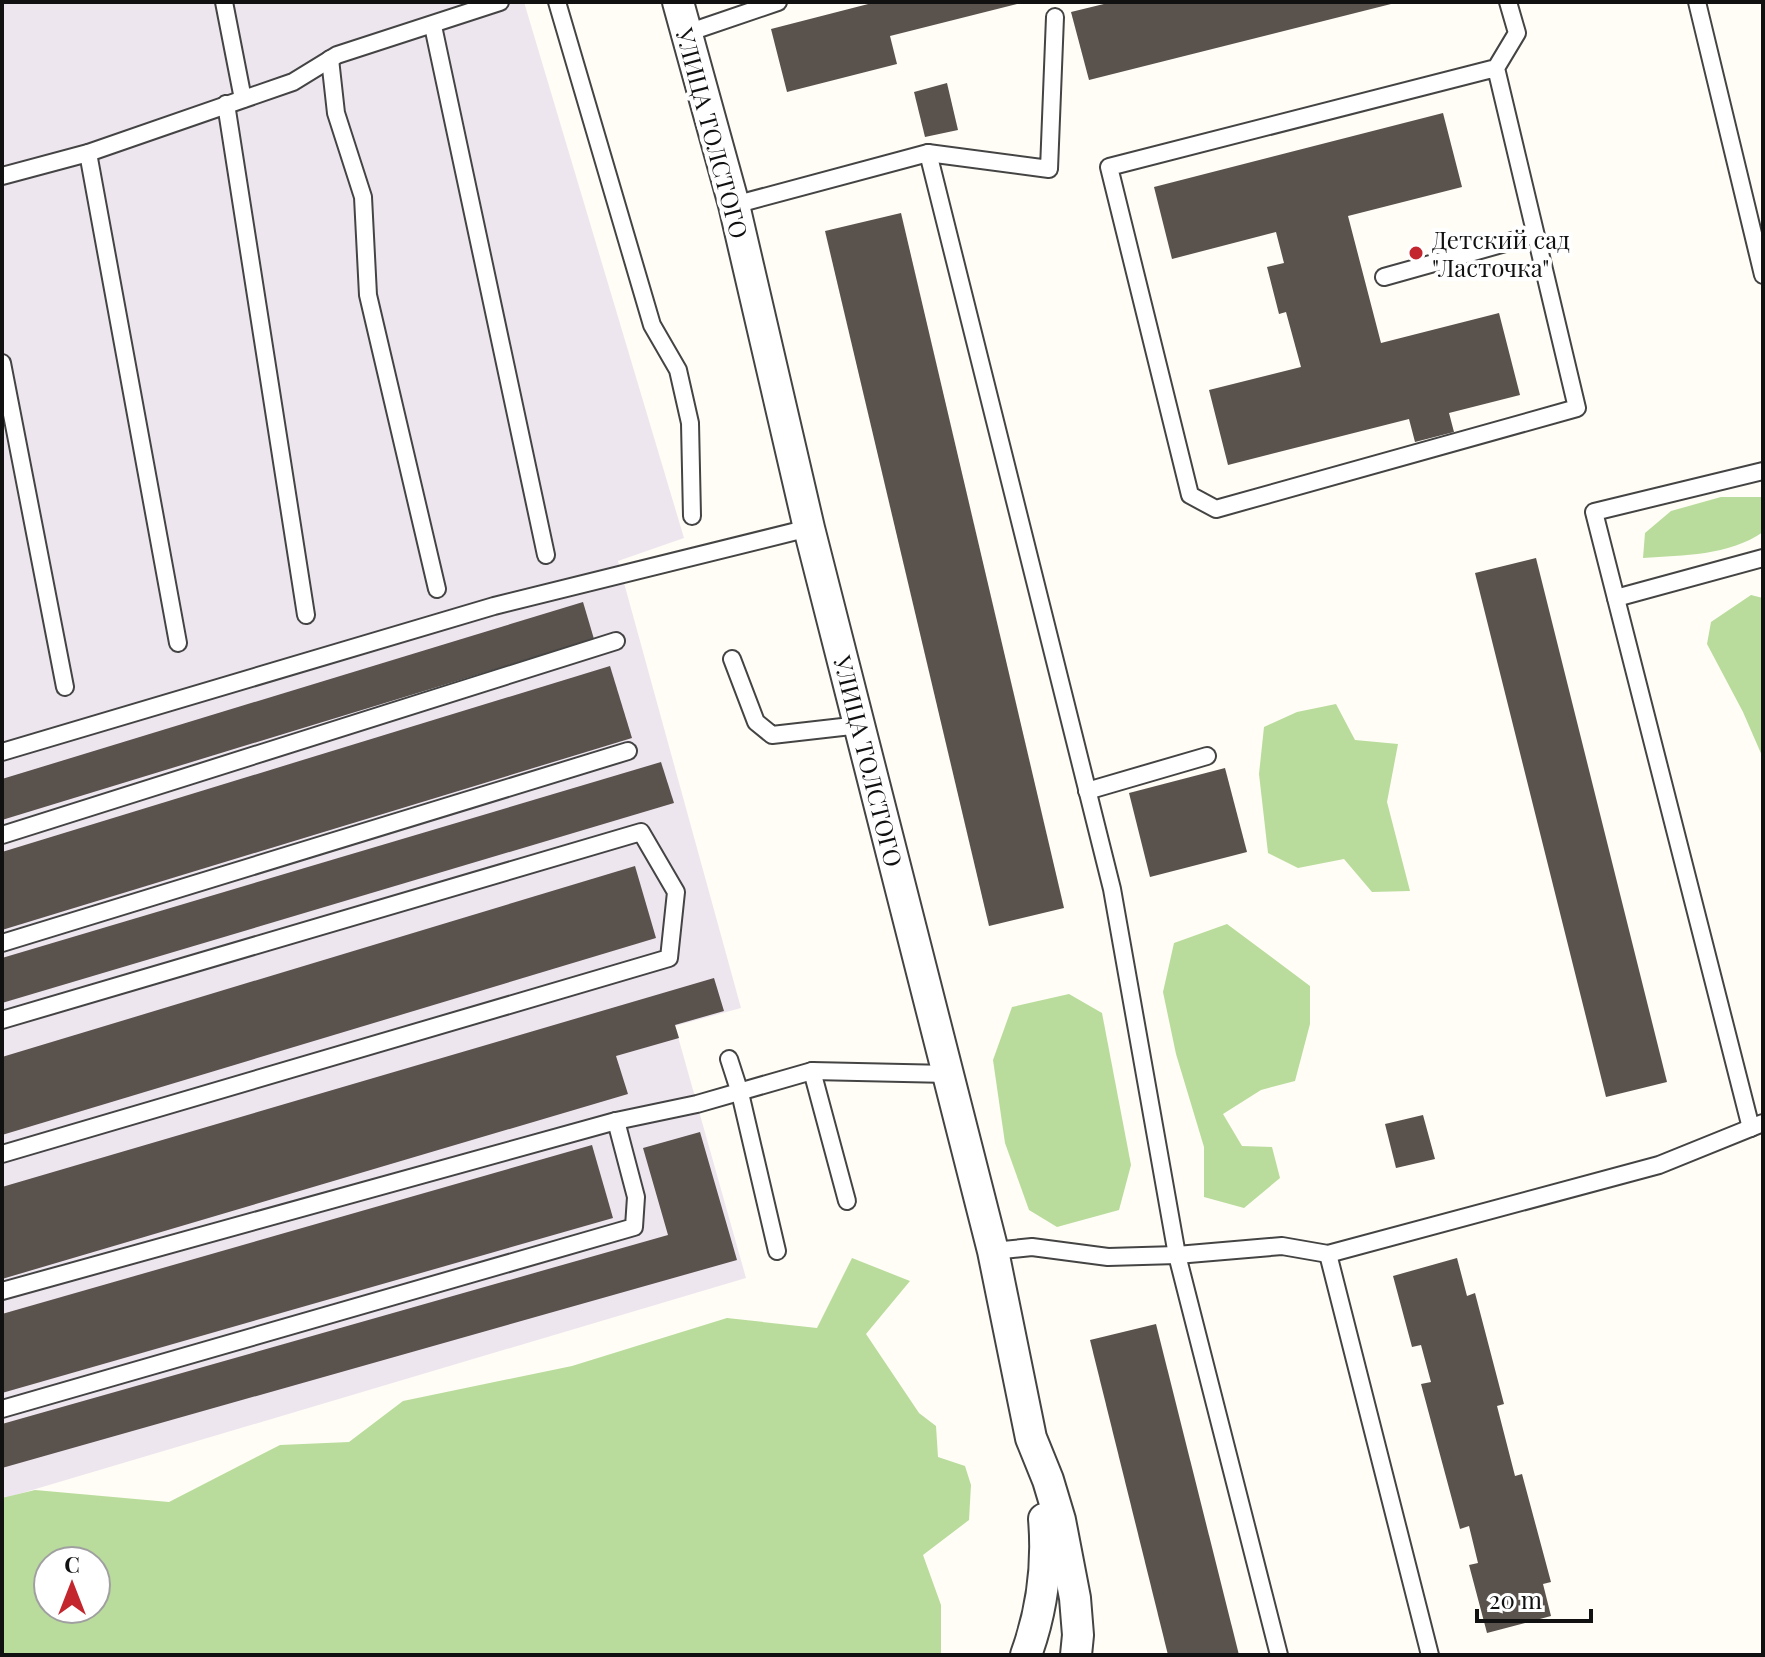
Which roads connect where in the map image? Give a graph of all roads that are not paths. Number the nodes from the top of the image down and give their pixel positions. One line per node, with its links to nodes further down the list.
1 (224, 2): 13 (lane)
2 (500, 2): 9 (lane)
3 (557, 2): 24 (lane)
4 (678, 2): 10 (street, УЛИЦА ТОЛСТОГО)
5 (778, 2): 10 (lane)
6 (1508, 2): 12 (lane)
7 (1697, 2): 20 (lane)
8 (1055, 17): 16 (lane)
9 (433, 26): 11 (lane); 26 (lane)
10 (687, 33): 18 (street, УЛИЦА ТОЛСТОГО)
11 (330, 59): 13 (lane); 28 (lane)
12 (1496, 68): 19 (lane); 19 (lane)
13 (243, 99): 14 (lane)
14 (226, 104): 15 (lane); 30 (lane)
15 (88, 153): 17 (lane); 32 (lane)
16 (928, 153): 18 (lane); 39 (lane)
17 (2, 176)
18 (734, 205): 25 (street, УЛИЦА ТОЛСТОГО)
19 (1534, 235): 21 (lane)
20 (1763, 275)
21 (1384, 277)
22 (2, 363): 34 (lane)
23 (1763, 471): 29 (lane)
24 (692, 516)
25 (809, 528): 35 (street, УЛИЦА ТОЛСТОГО); 37 (lane)
26 (546, 555)
27 (1763, 558): 29 (lane)
28 (437, 589)
29 (1616, 598): 48 (lane)
30 (306, 615)
31 (616, 641): 40 (lane)
32 (178, 643)
33 (732, 659): 35 (lane)
34 (65, 687)
35 (860, 725): 45 (street, УЛИЦА ТОЛСТОГО)
36 (628, 751): 41 (lane)
37 (2, 752)
38 (1207, 756): 39 (lane)
39 (1087, 791): 54 (lane)
40 (2, 835)
41 (2, 943)
42 (2, 1020): 49 (lane)
43 (729, 1059): 46 (lane)
44 (812, 1071): 45 (lane); 46 (lane); 50 (lane)
45 (949, 1074): 52 (street, УЛИЦА ТОЛСТОГО)
46 (740, 1093): 47 (lane); 51 (lane)
47 (616, 1121): 55 (lane); 56 (lane)
48 (1757, 1126): 53 (lane)
49 (2, 1154)
50 (847, 1201)
51 (777, 1251)
52 (993, 1251): 54 (lane); 57 (street, УЛИЦА ТОЛСТОГО)
53 (1328, 1254): 54 (lane); 61 (lane)
54 (1177, 1255): 60 (lane)
55 (2, 1291)
56 (2, 1409)
57 (1031, 1438): 58 (street); 59 (street, УЛИЦА ТОЛСТОГО)
58 (1026, 1655)
59 (1076, 1655)
60 (1279, 1655)
61 (1430, 1655)

